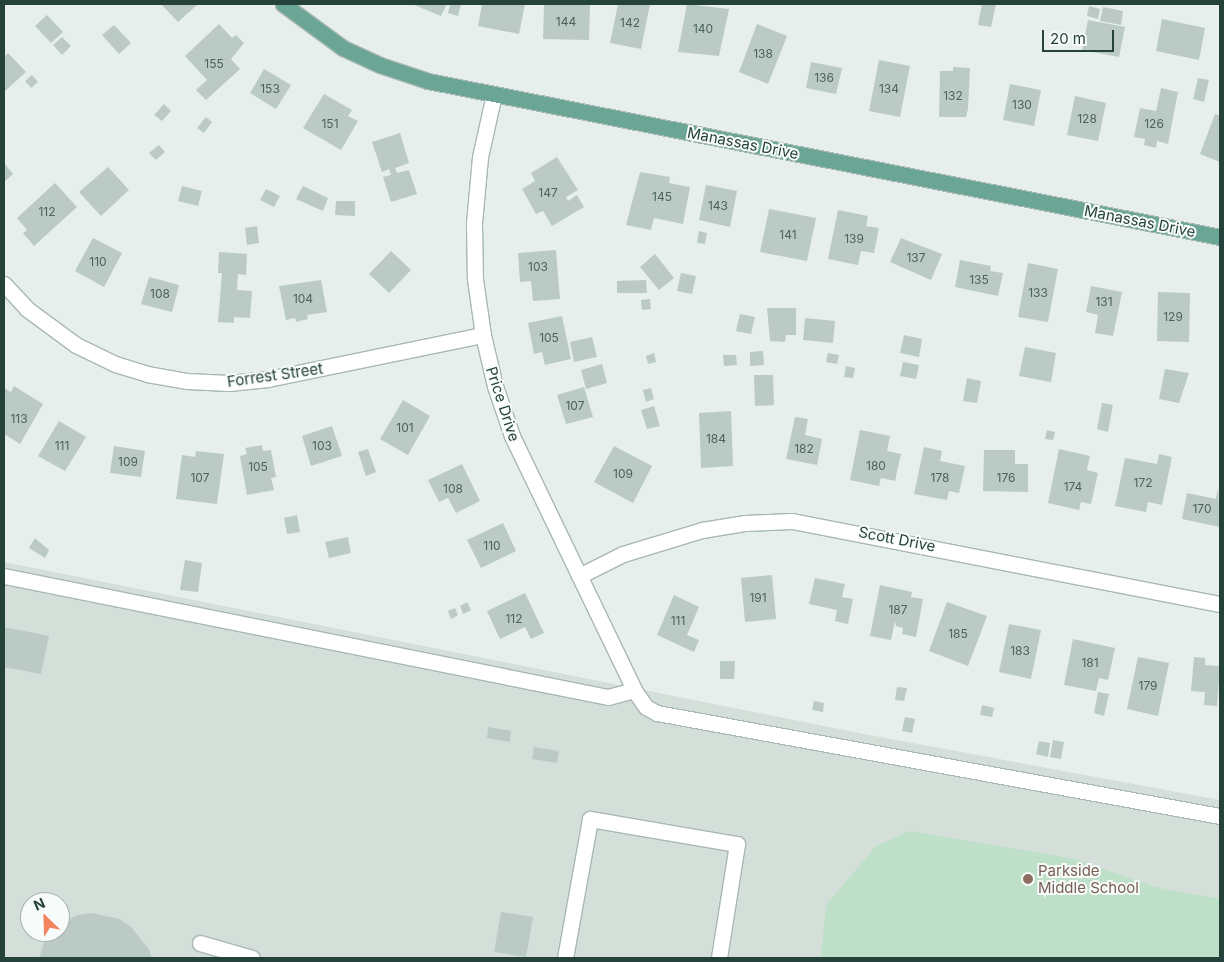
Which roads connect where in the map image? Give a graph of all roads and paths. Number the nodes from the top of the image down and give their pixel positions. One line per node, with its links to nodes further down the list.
1 (283, 4): 2 (main road, Manassas Drive)
2 (494, 94): 3 (main road, Manassas Drive); 5 (street, Price Drive)
3 (1220, 237)
4 (4, 284): 5 (street, Forrest Street)
5 (483, 335): 7 (street, Price Drive)
6 (4, 576): 9 (street)
7 (579, 576): 8 (street, Scott Drive); 9 (street, Price Drive)
8 (1220, 604)
9 (634, 690): 10 (street, Price Drive)
10 (1220, 816)
11 (200, 942): 12 (street)
12 (252, 958)
13 (565, 958): 14 (street)
14 (719, 958)

